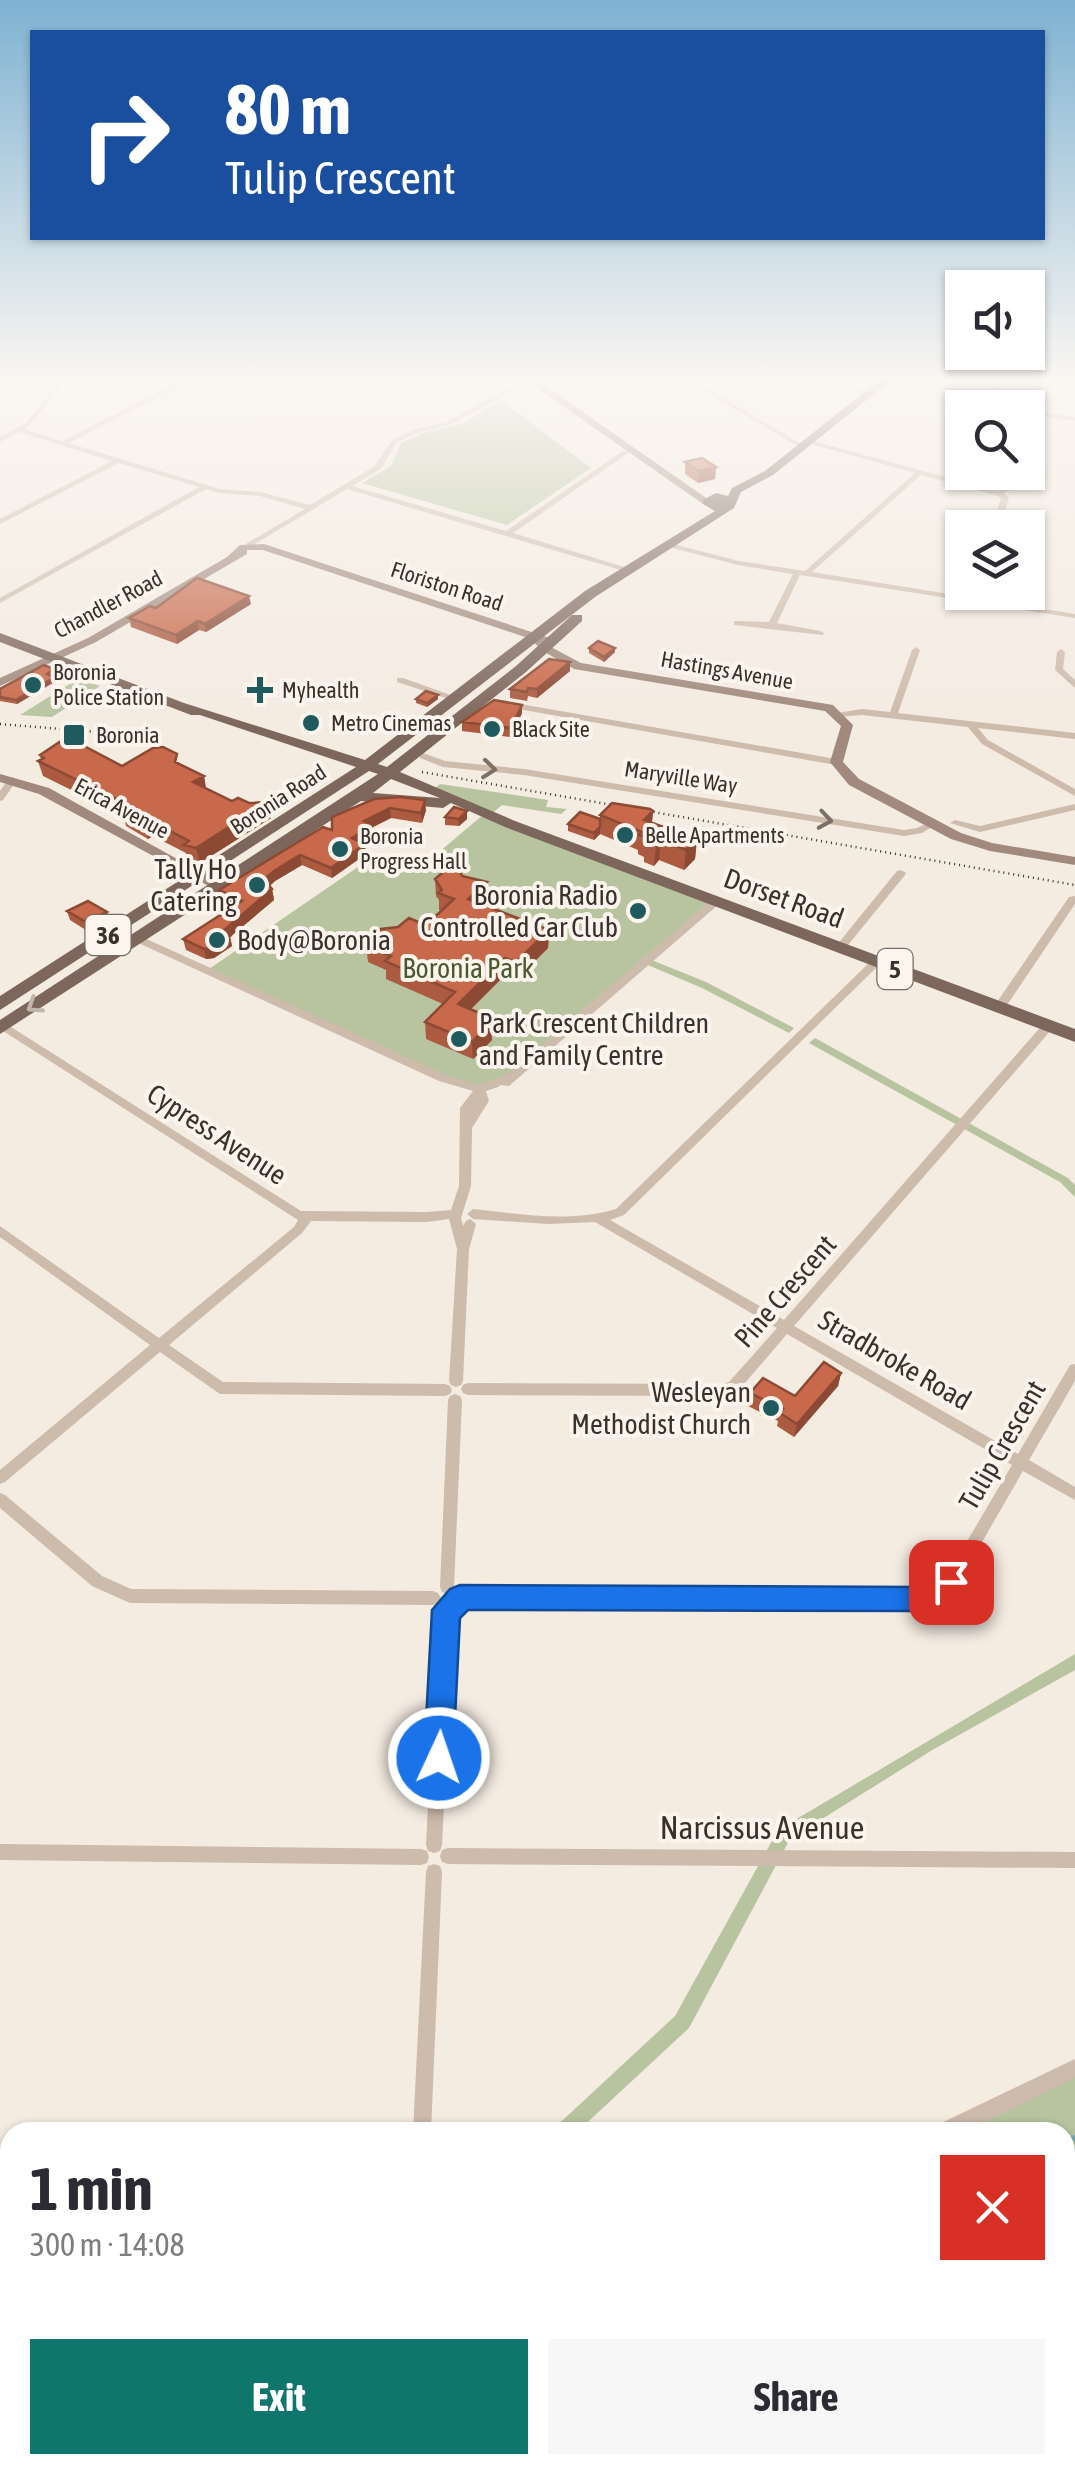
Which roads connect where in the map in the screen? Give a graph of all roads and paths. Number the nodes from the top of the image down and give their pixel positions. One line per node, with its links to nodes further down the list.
1 (55, 493): 16 (street)
2 (194, 493): 24 (street)
3 (249, 493): 14 (street)
4 (336, 493): 14 (street, Chandler Road)
5 (370, 493): 18 (street)
6 (565, 493): 18 (street)
7 (699, 493): 12 (main road)
8 (726, 493): 12 (main road, Boronia Road / 36)
9 (734, 493): 13 (main road, Boronia Road / 36)
10 (895, 493): 22 (street)
11 (998, 493): 15 (street)
12 (711, 500): 13 (main road); 17 (main road)
13 (729, 504): 17 (main road, Boronia Road / 36)
14 (310, 508): 20 (street, Chandler Road)
15 (1001, 510)
16 (0, 522)
17 (700, 523): 19 (main road, Boronia Road / 36)
18 (507, 534): 21 (street)
19 (668, 544): 21 (main road, Boronia Road / 36); 22 (street); 32 (main road, Boronia Road / 36)
20 (253, 546): 30 (main road, Floriston Road); 35 (main road, Chandler Road)
21 (627, 569): 30 (main road, Boronia Road / 36)
22 (802, 574): 23 (street); 28 (street)
23 (945, 592)
24 (0, 601)
25 (1044, 610): 26 (street)
26 (1075, 616)
27 (737, 623): 28 (street)
28 (772, 625): 29 (street)
29 (820, 634)
30 (535, 636): 32 (main road); 36 (main road, Boronia Road / 36)
31 (0, 637): 35 (main road, Dorset Road / 5)
32 (549, 645): 37 (main road, Boronia Road / 36); 38 (main road, Hastings Avenue); 39 (main road, Hastings Avenue)
33 (916, 650): 48 (street)
34 (1061, 652): 43 (street)
35 (52, 656): 42 (main road, Chandler Road); 46 (main road, Dorset Road / 5)
36 (502, 662): 37 (main road); 44 (main road, Boronia Road / 36)
37 (526, 664): 38 (main road); 41 (main road, Boronia Road / 36)
38 (578, 666): 39 (main road, Hastings Avenue)
39 (604, 669): 47 (main road, Hastings Avenue)
40 (400, 680): 44 (street)
41 (506, 681): 44 (main road); 45 (main road, Boronia Road / 36)
42 (0, 682)
43 (1075, 685)
44 (455, 698): 49 (main road); 53 (main road, Boronia Road / 36)
45 (482, 700): 49 (main road, Boronia Road / 36); 55 (street)
46 (186, 706): 52 (main road, Dorset Road / 5); 56 (main road, Dorset Road / 5)
47 (840, 715): 48 (street, Hastings Avenue); 55 (main road)
48 (893, 716): 50 (street, Hastings Avenue)
49 (452, 724): 54 (main road, Boronia Road); 58 (main road, Boronia Road / 36)
50 (972, 726): 51 (street, Hastings Avenue); 61 (street)
51 (1075, 736)
52 (301, 746): 53 (main road); 57 (main road, Dorset Road / 5)
53 (385, 752): 57 (main road, Boronia Road / 36)
54 (423, 756): 60 (main road, Boronia Road); 69 (street, Maryville Way, one-way to 69)
55 (836, 762): 69 (main road)
56 (328, 767): 57 (main road, Dorset Road / 5); 66 (main road)
57 (361, 771): 58 (main road, Dorset Road / 5); 66 (main road, Boronia Road / 36)
58 (384, 777): 60 (main road, Dorset Road / 5); 62 (main road, Boronia Road / 36); 64 (main road, Dorset Road / 5)
59 (6, 779): 63 (street); 72 (main road, Erica Avenue)
60 (416, 782): 67 (main road, Dorset Road / 5)
61 (1075, 793)
62 (358, 796): 64 (main road, Dorset Road); 73 (main road, Boronia Road / 36)
63 (0, 798)
64 (451, 804): 67 (main road, Dorset Road / 5)
65 (1075, 807): 68 (street)
66 (304, 809): 72 (main road, Boronia Road / 36)
67 (474, 809): 75 (main road, Dorset Road / 5)
68 (955, 823)
69 (936, 826): 70 (main road)
70 (1075, 861)
71 (901, 873): 77 (street)
72 (201, 876): 73 (main road, Erica Avenue); 79 (main road, Boronia Road / 36)
73 (219, 886): 76 (main road, Boronia Road / 36)
74 (1074, 899): 80 (street)
75 (715, 902): 77 (main road, Dorset Road / 5); 84 (street)
76 (138, 939): 81 (main road, Boronia Road / 36, one-way to 81); 84 (street)
77 (840, 948): 78 (main road, Dorset Road / 5)
78 (876, 962): 80 (main road, Dorset Road / 5); 85 (street)
79 (0, 1004)
80 (999, 1008): 82 (main road, Dorset Road / 5)
81 (1, 1026): 86 (street, Cypress Avenue)
82 (1048, 1026): 83 (main road, Dorset Road / 5); 89 (street, Pine Crescent)
83 (1075, 1036)
84 (478, 1094): 87 (street)
85 (604, 1217): 87 (street, Cypress Avenue); 89 (street, Stradbroke Road)
86 (307, 1218): 87 (street, Cypress Avenue); 90 (street)
87 (464, 1218): 92 (street)
88 (0, 1231): 90 (street, Pine Crescent)
89 (788, 1326): 92 (street, Pine Crescent); 93 (street, Stradbroke Road)
90 (158, 1346): 92 (street, Pine Crescent); 94 (street)
91 (1075, 1369): 93 (street, Tulip Crescent)
92 (456, 1390): 97 (street)
93 (1020, 1462): 95 (street, Stradbroke Road); 97 (street, Tulip Crescent)
94 (0, 1478)
95 (1075, 1494)
96 (0, 1499): 98 (street)
97 (453, 1592): 98 (street)
98 (440, 1604): 100 (street)
99 (0, 1852): 100 (street, Narcissus Avenue)
100 (434, 1857): 101 (street, Narcissus Avenue); 103 (street)
101 (1075, 1860)
102 (1075, 2068): 104 (street)
103 (422, 2122)
104 (964, 2122)

